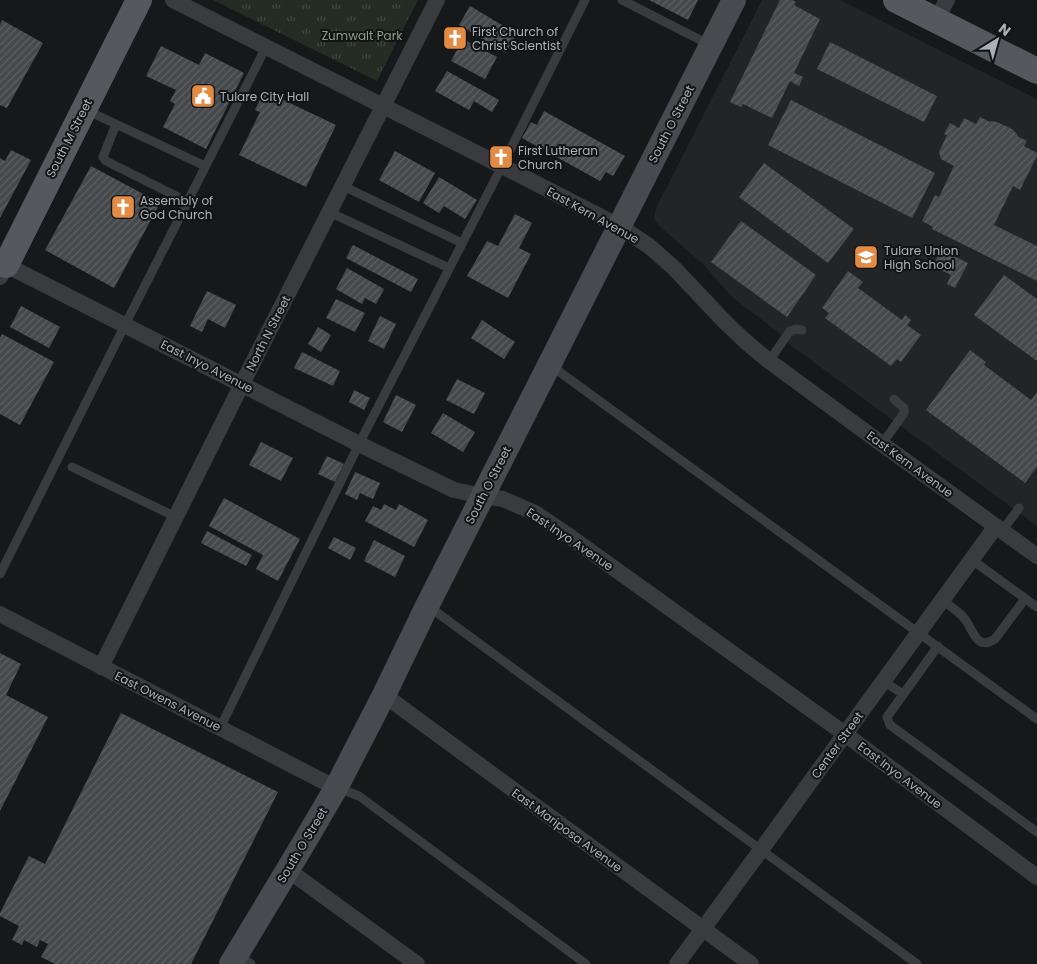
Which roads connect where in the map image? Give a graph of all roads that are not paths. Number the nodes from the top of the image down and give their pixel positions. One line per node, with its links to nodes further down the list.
1 (139, 0): 13 (main road, South M Street)
2 (173, 0): 10 (street, East Kern Avenue)
3 (437, 0): 12 (street, North N Street)
4 (585, 0): 16 (lane)
5 (622, 0): 9 (lane)
6 (734, 0): 9 (main road, South O Street)
7 (896, 0): 8 (main road)
8 (942, 10): 11 (main road)
9 (710, 45): 20 (main road, South O Street)
10 (266, 47): 12 (street, East Kern Avenue); 15 (lane)
11 (1037, 71)
12 (383, 106): 16 (street, East Kern Avenue); 17 (street, North N Street)
13 (84, 109): 14 (lane); 22 (main road, South M Street)
14 (116, 124): 15 (lane); 18 (lane)
15 (205, 166): 18 (lane)
16 (502, 166): 20 (street, East Kern Avenue); 21 (lane)
17 (343, 186): 19 (street, North N Street); 21 (lane)
18 (188, 202): 24 (lane)
19 (329, 212): 23 (lane); 28 (street, North N Street)
20 (619, 226): 26 (street, East Kern Avenue); 27 (main road, South O Street)
21 (462, 243): 23 (lane)
22 (2, 268): 24 (street, East Inyo Avenue)
23 (449, 268): 30 (lane)
24 (125, 325): 28 (street, East Inyo Avenue); 39 (lane)
25 (802, 330): 26 (lane)
26 (769, 360): 31 (street, East Kern Avenue)
27 (550, 364): 33 (main road, South O Street); 45 (lane)
28 (242, 384): 30 (street, East Inyo Avenue); 35 (street, North N Street)
29 (894, 399): 31 (lane)
30 (359, 444): 33 (street, East Inyo Avenue); 52 (lane)
31 (882, 444): 36 (street, East Kern Avenue)
32 (72, 467): 35 (lane)
33 (483, 496): 42 (main road, South O Street); 53 (street, East Inyo Avenue)
34 (1019, 508): 36 (lane)
35 (176, 516): 47 (street, North N Street)
36 (999, 528): 37 (street, East Kern Avenue); 38 (street, Center Street)
37 (1037, 556)
38 (972, 560): 40 (lane); 41 (street, Center Street)
39 (0, 574)
40 (1026, 599): 41 (lane); 43 (lane)
41 (942, 600): 45 (street, Center Street)
42 (427, 606): 50 (main road, South O Street); 56 (lane)
43 (1037, 607)
44 (0, 614): 47 (street, East Owens Avenue)
45 (919, 633): 46 (lane); 48 (street, Center Street)
46 (938, 646): 49 (lane); 51 (lane)
47 (101, 667): 52 (street, East Owens Avenue)
48 (883, 681): 49 (lane); 53 (street, Center Street)
49 (903, 694): 55 (lane)
50 (384, 696): 54 (main road, South O Street); 59 (street, East Mariposa Avenue)
51 (1037, 719)
52 (220, 728): 54 (street, East Owens Avenue)
53 (845, 734): 56 (street, Center Street); 58 (street, East Inyo Avenue)
54 (336, 788): 57 (main road, South O Street); 62 (lane)
55 (1037, 832)
56 (762, 850): 59 (street, Center Street); 65 (lane)
57 (288, 870): 60 (main road, South O Street); 61 (street)
58 (1037, 877)
59 (703, 929): 63 (street, Center Street); 64 (street, East Mariposa Avenue)
60 (240, 961)
61 (417, 964)
62 (586, 964)
63 (677, 964)
64 (751, 964)
65 (917, 964)

